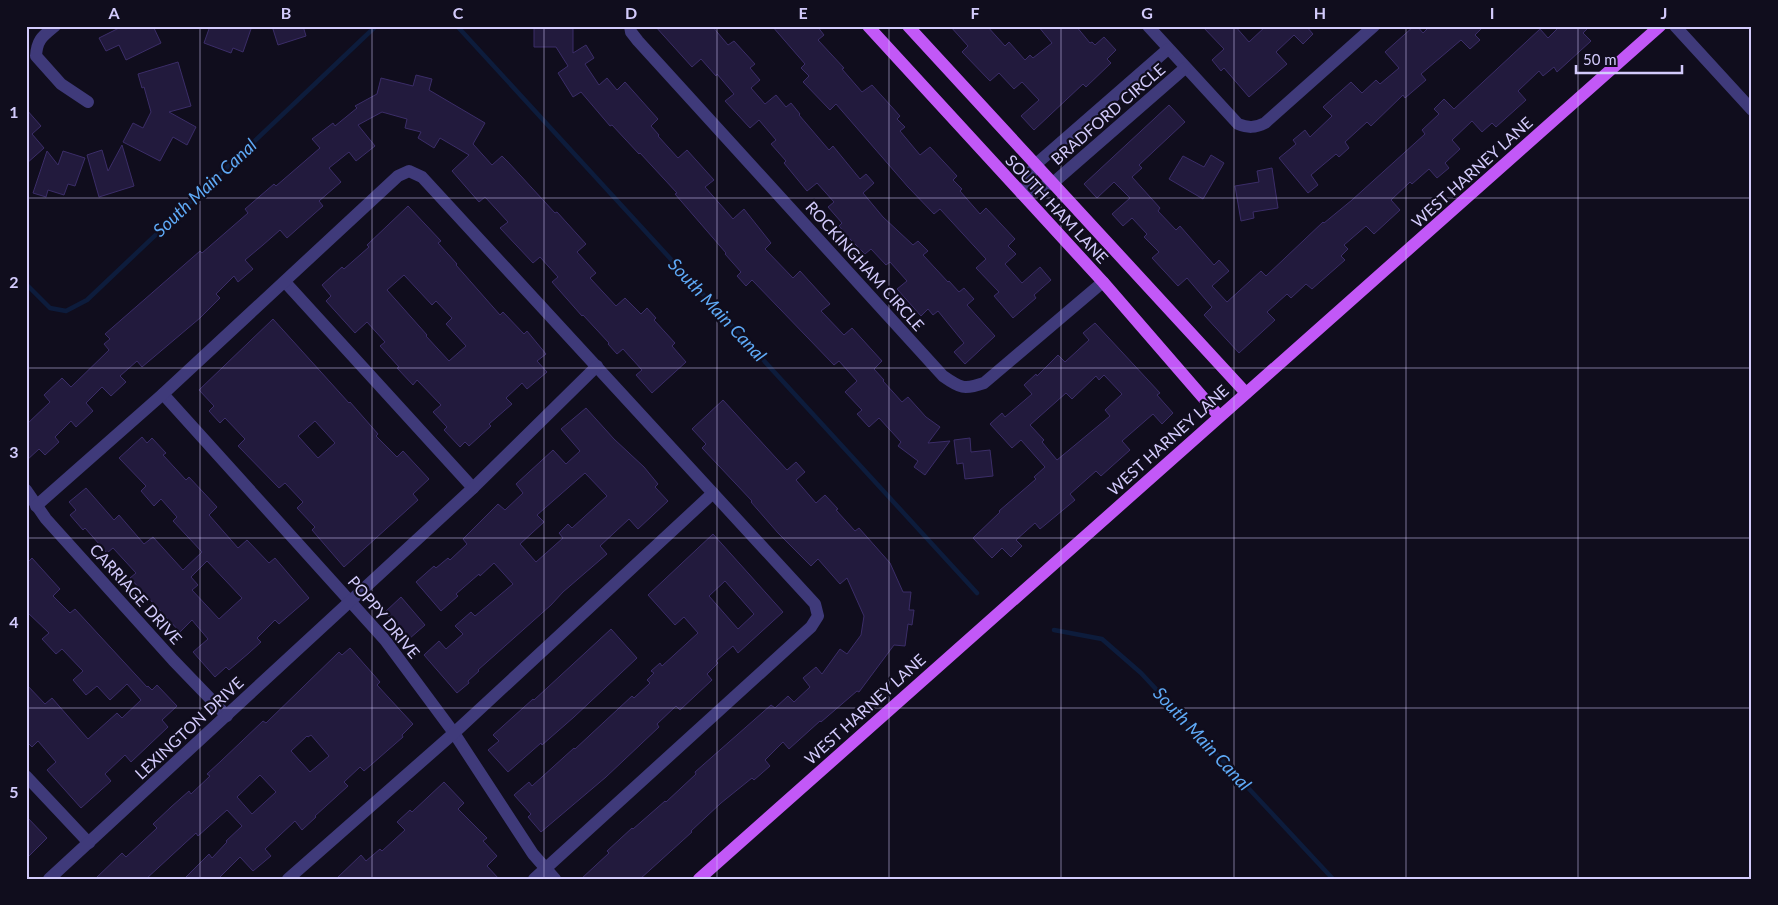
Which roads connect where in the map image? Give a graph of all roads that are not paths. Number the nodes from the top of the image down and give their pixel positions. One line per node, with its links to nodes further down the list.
1 (55, 26): 11 (street)
2 (630, 26): 17 (street, ROCKINGHAM CIRCLE)
3 (868, 26): 15 (main road, SOUTH HAM LANE)
4 (908, 26): 13 (main road, SOUTH HAM LANE)
5 (1148, 26): 9 (street, BRADFORD CIRCLE)
6 (1374, 26): 10 (street, BRADFORD CIRCLE)
7 (1660, 26): 19 (main road, WEST HARNEY LANE)
8 (1675, 26): 12 (street)
9 (1168, 49): 10 (street, BRADFORD CIRCLE); 13 (street, BRADFORD CIRCLE)
10 (1185, 68): 14 (street, BRADFORD CIRCLE)
11 (88, 102)
12 (1752, 110)
13 (1035, 164): 14 (main road, SOUTH HAM LANE); 15 (street, BRADFORD CIRCLE)
14 (1053, 184): 15 (street, BRADFORD CIRCLE); 19 (main road, SOUTH HAM LANE)
15 (1022, 194): 17 (main road, SOUTH HAM LANE)
16 (285, 282): 18 (street); 20 (street); 22 (street)
17 (1102, 282): 21 (main road, SOUTH HAM LANE)
18 (597, 366): 22 (street, LEXINGTON DRIVE); 24 (street)
19 (1246, 393): 21 (main road, WEST HARNEY LANE)
20 (163, 394): 25 (street); 26 (street, POPPY DRIVE)
21 (1219, 416): 36 (main road, WEST HARNEY LANE)
22 (473, 488): 26 (street, LEXINGTON DRIVE)
23 (26, 490): 25 (street, CARRIAGE DRIVE)
24 (713, 493): 28 (street); 31 (street)
25 (36, 506): 27 (street, CARRIAGE DRIVE)
26 (350, 601): 27 (street, LEXINGTON DRIVE); 28 (street, POPPY DRIVE)
27 (227, 716): 30 (street, LEXINGTON DRIVE)
28 (454, 733): 31 (street, POPPY DRIVE); 33 (street)
29 (26, 776): 30 (street)
30 (89, 843): 32 (street, LEXINGTON DRIVE)
31 (546, 868): 34 (street); 35 (street, POPPY DRIVE)
32 (49, 879)
33 (288, 879)
34 (534, 879)
35 (555, 879)
36 (699, 879)

